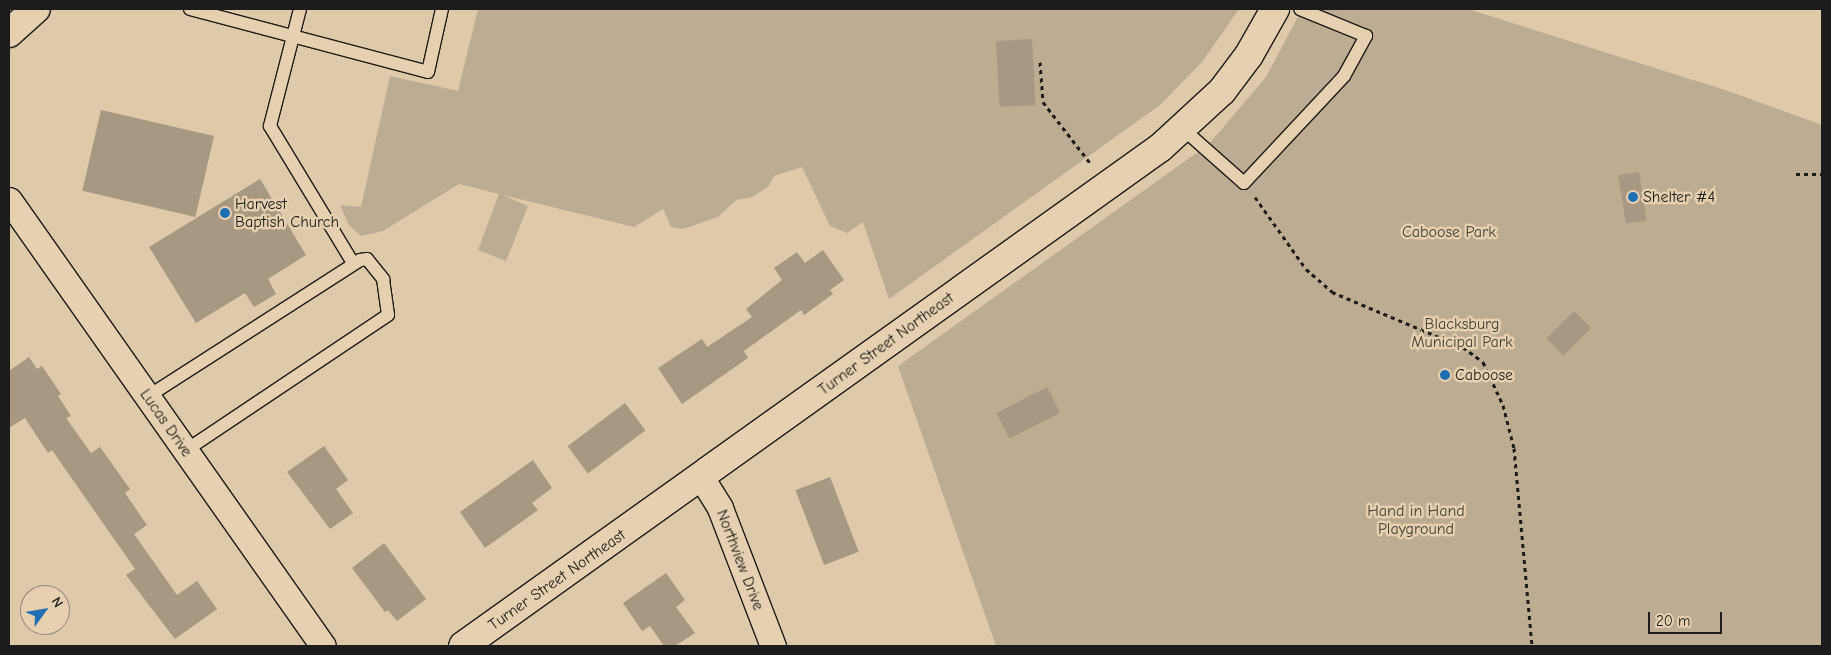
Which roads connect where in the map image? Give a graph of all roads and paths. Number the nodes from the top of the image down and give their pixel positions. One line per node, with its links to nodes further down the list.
1 (36, 9): 7 (street)
2 (190, 9): 8 (lane)
3 (300, 9): 8 (lane)
4 (442, 9): 8 (lane)
5 (1275, 9): 10 (street, Turner Street Northeast)
6 (1300, 9): 10 (lane)
7 (9, 33)
8 (292, 37): 16 (lane)
9 (1040, 62): 11 (path)
10 (1183, 129): 19 (street, Turner Street Northeast)
11 (1092, 166)
12 (1796, 174): 13 (path)
13 (1822, 174)
14 (9, 200): 17 (street, Lucas Drive)
15 (1265, 210): 23 (path)
16 (353, 263): 17 (lane); 18 (lane)
17 (148, 397): 18 (street, Lucas Drive)
18 (185, 451): 20 (street, Lucas Drive)
19 (701, 477): 21 (street, Turner Street Northeast); 22 (street, Northview Drive)
20 (323, 646)
21 (463, 646)
22 (773, 646)
23 (1532, 646)

